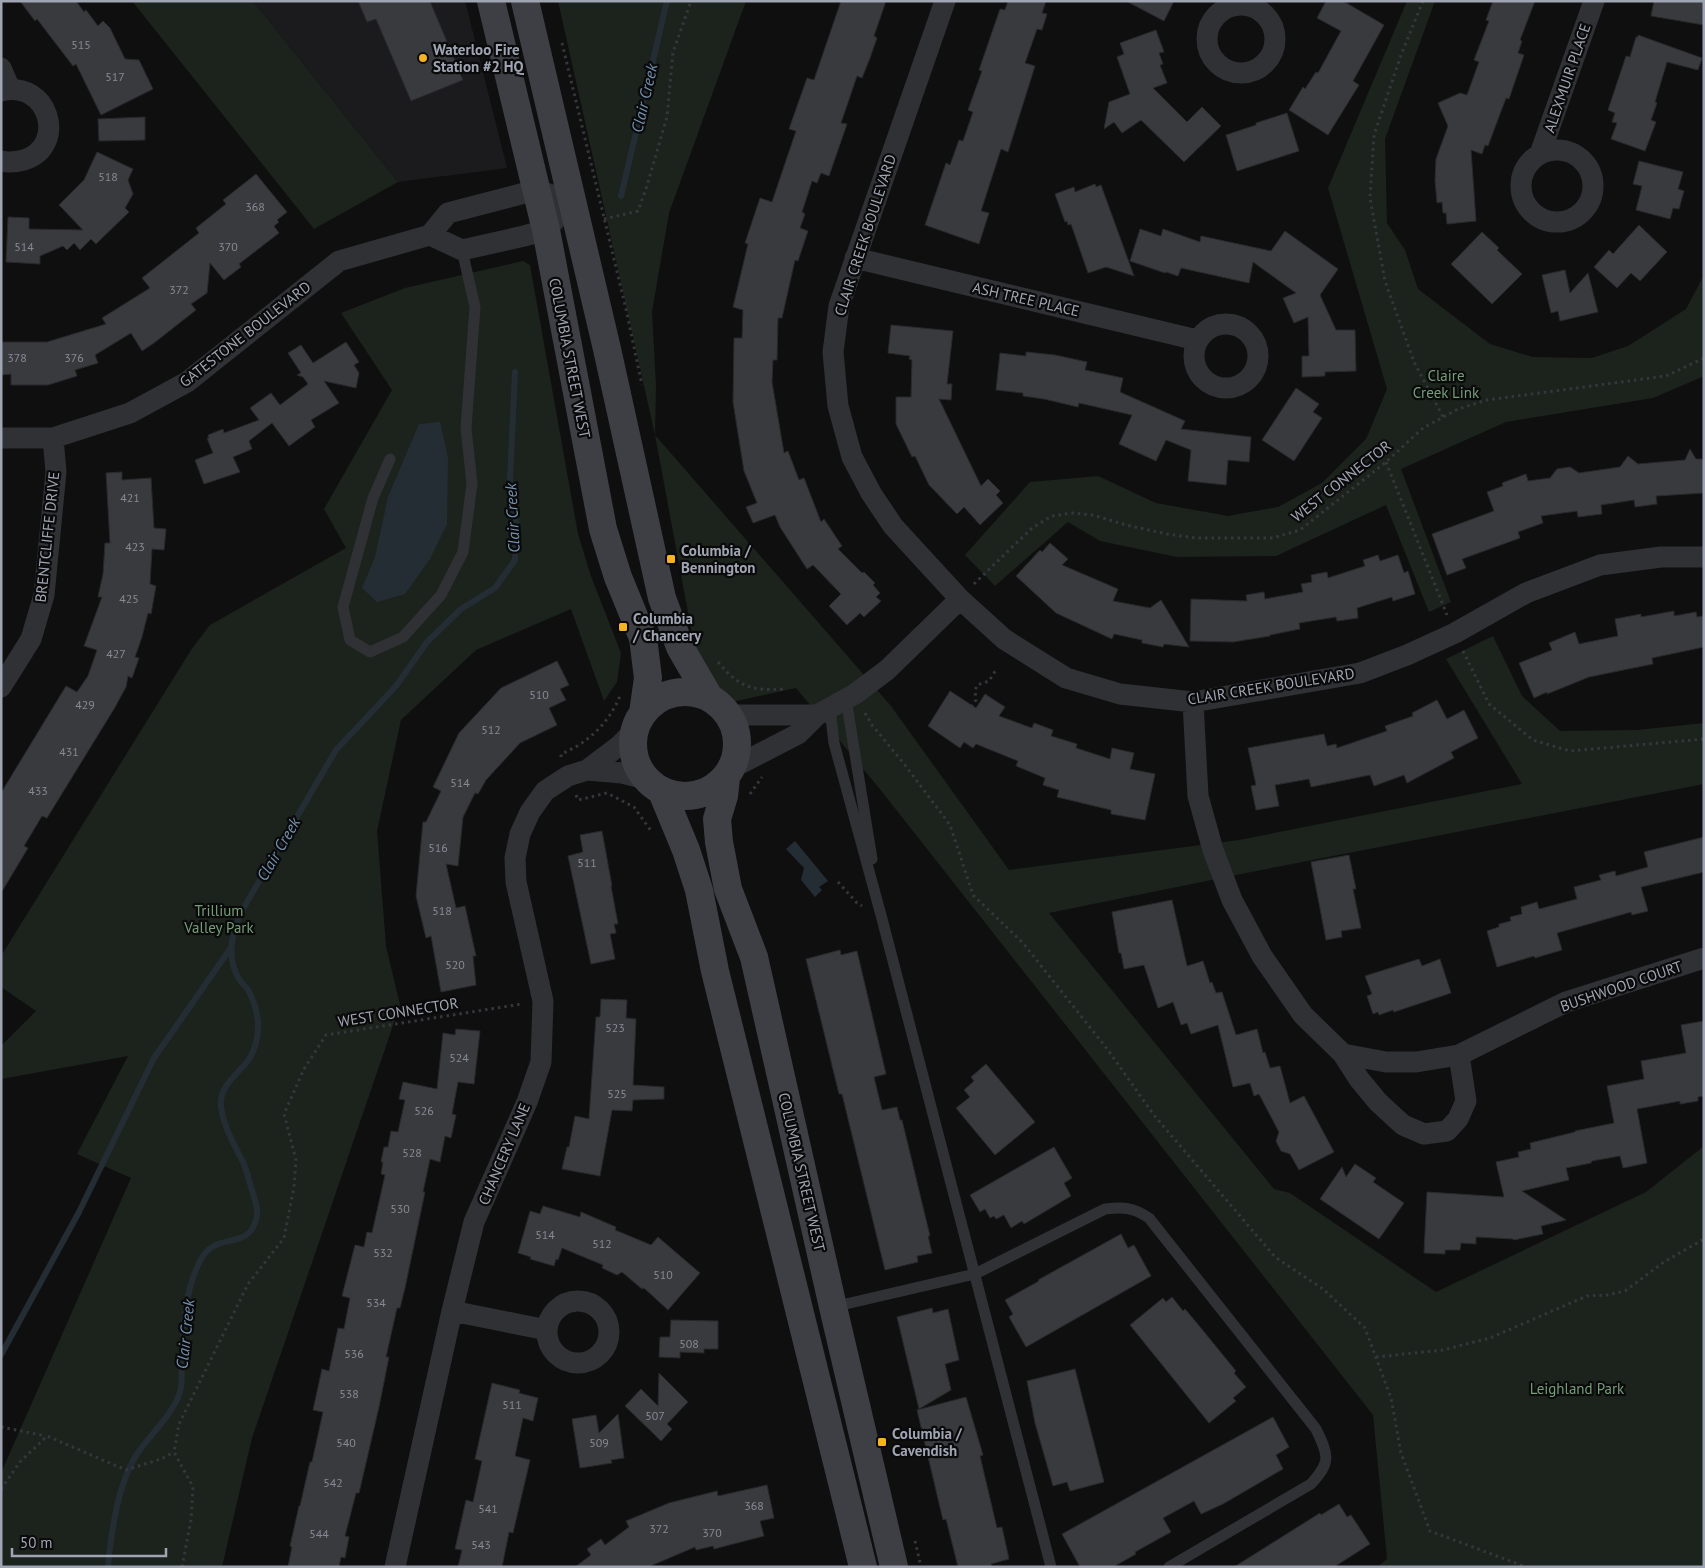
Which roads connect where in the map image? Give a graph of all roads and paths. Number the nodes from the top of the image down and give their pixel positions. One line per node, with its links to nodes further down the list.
1 (491, 1): 11 (main road, COLUMBIA STREET WEST)
2 (525, 1): 12 (main road)
3 (691, 1): 13 (path)
4 (945, 1): 17 (street, CLAIR CREEK BOULEVARD)
5 (1423, 1): 20 (path)
6 (1594, 1): 9 (street, ALEXMUIR PLACE)
7 (1, 68): 8 (street)
8 (6, 90): 10 (street)
9 (1540, 154)
10 (1, 161)
11 (536, 190): 12 (street); 14 (main road, COLUMBIA STREET WEST); 15 (street)
12 (572, 201): 14 (street); 36 (main road)
13 (604, 219)
14 (546, 230): 16 (street); 38 (main road, COLUMBIA STREET WEST)
15 (430, 234): 16 (street); 22 (street, GATESTONE BOULEVARD)
16 (462, 250): 23 (lane)
17 (855, 258): 18 (street, ASH TREE PLACE); 26 (street, CLAIR CREEK BOULEVARD)
18 (1197, 340)
19 (1704, 358): 20 (path, WEST CONNECTOR)
20 (1443, 417): 24 (path, WEST CONNECTOR)
21 (1, 438): 22 (street, GATESTONE BOULEVARD)
22 (53, 438): 31 (street, BRENTCLIFFE DRIVE)
23 (390, 459)
24 (1386, 462): 26 (path, WEST CONNECTOR); 27 (path)
25 (1704, 557): 34 (street, CLAIR CREEK BOULEVARD)
26 (967, 591): 34 (street, CLAIR CREEK BOULEVARD); 35 (street)
27 (1448, 618)
28 (1462, 648): 39 (path)
29 (716, 660): 32 (path)
30 (996, 668): 37 (path)
31 (1, 687)
32 (783, 689)
33 (622, 691): 40 (path)
34 (1193, 702): 52 (street)
35 (837, 704): 36 (street); 42 (street); 49 (lane); 49 (lane); 59 (path)
36 (719, 706): 38 (main road); 42 (main road)
37 (971, 707)
38 (639, 721): 41 (street, CHANCERY LANE); 44 (main road)
39 (1704, 738)
40 (560, 754)
41 (587, 770): 44 (street, CHANCERY LANE); 51 (street, CHANCERY LANE)
42 (729, 773): 44 (main road); 56 (main road, COLUMBIA STREET WEST)
43 (766, 773): 45 (path)
44 (654, 786): 67 (main road)
45 (747, 799)
46 (578, 800): 47 (path)
47 (653, 834)
48 (838, 882): 49 (path)
49 (881, 915): 55 (lane)
50 (1704, 958): 53 (street, BUSHWOOD COURT)
51 (543, 1001): 57 (street, CHANCERY LANE); 62 (path, WEST CONNECTOR)
52 (1343, 1054): 53 (street, BUSHWOOD COURT); 53 (street)
53 (1459, 1055)
54 (1704, 1239): 59 (path)
55 (975, 1274): 56 (lane); 68 (lane); 69 (lane)
56 (833, 1307): 64 (main road, COLUMBIA STREET WEST)
57 (452, 1311): 58 (street); 66 (street, CHANCERY LANE)
58 (547, 1330)
59 (1376, 1357): 70 (path)
60 (1, 1427): 61 (path)
61 (47, 1436): 62 (path); 63 (path)
62 (174, 1452): 65 (path)
63 (1, 1489)
64 (885, 1564)
65 (182, 1567)
66 (396, 1567)
67 (863, 1567)
68 (1051, 1567)
69 (1169, 1567)
70 (1526, 1567)

